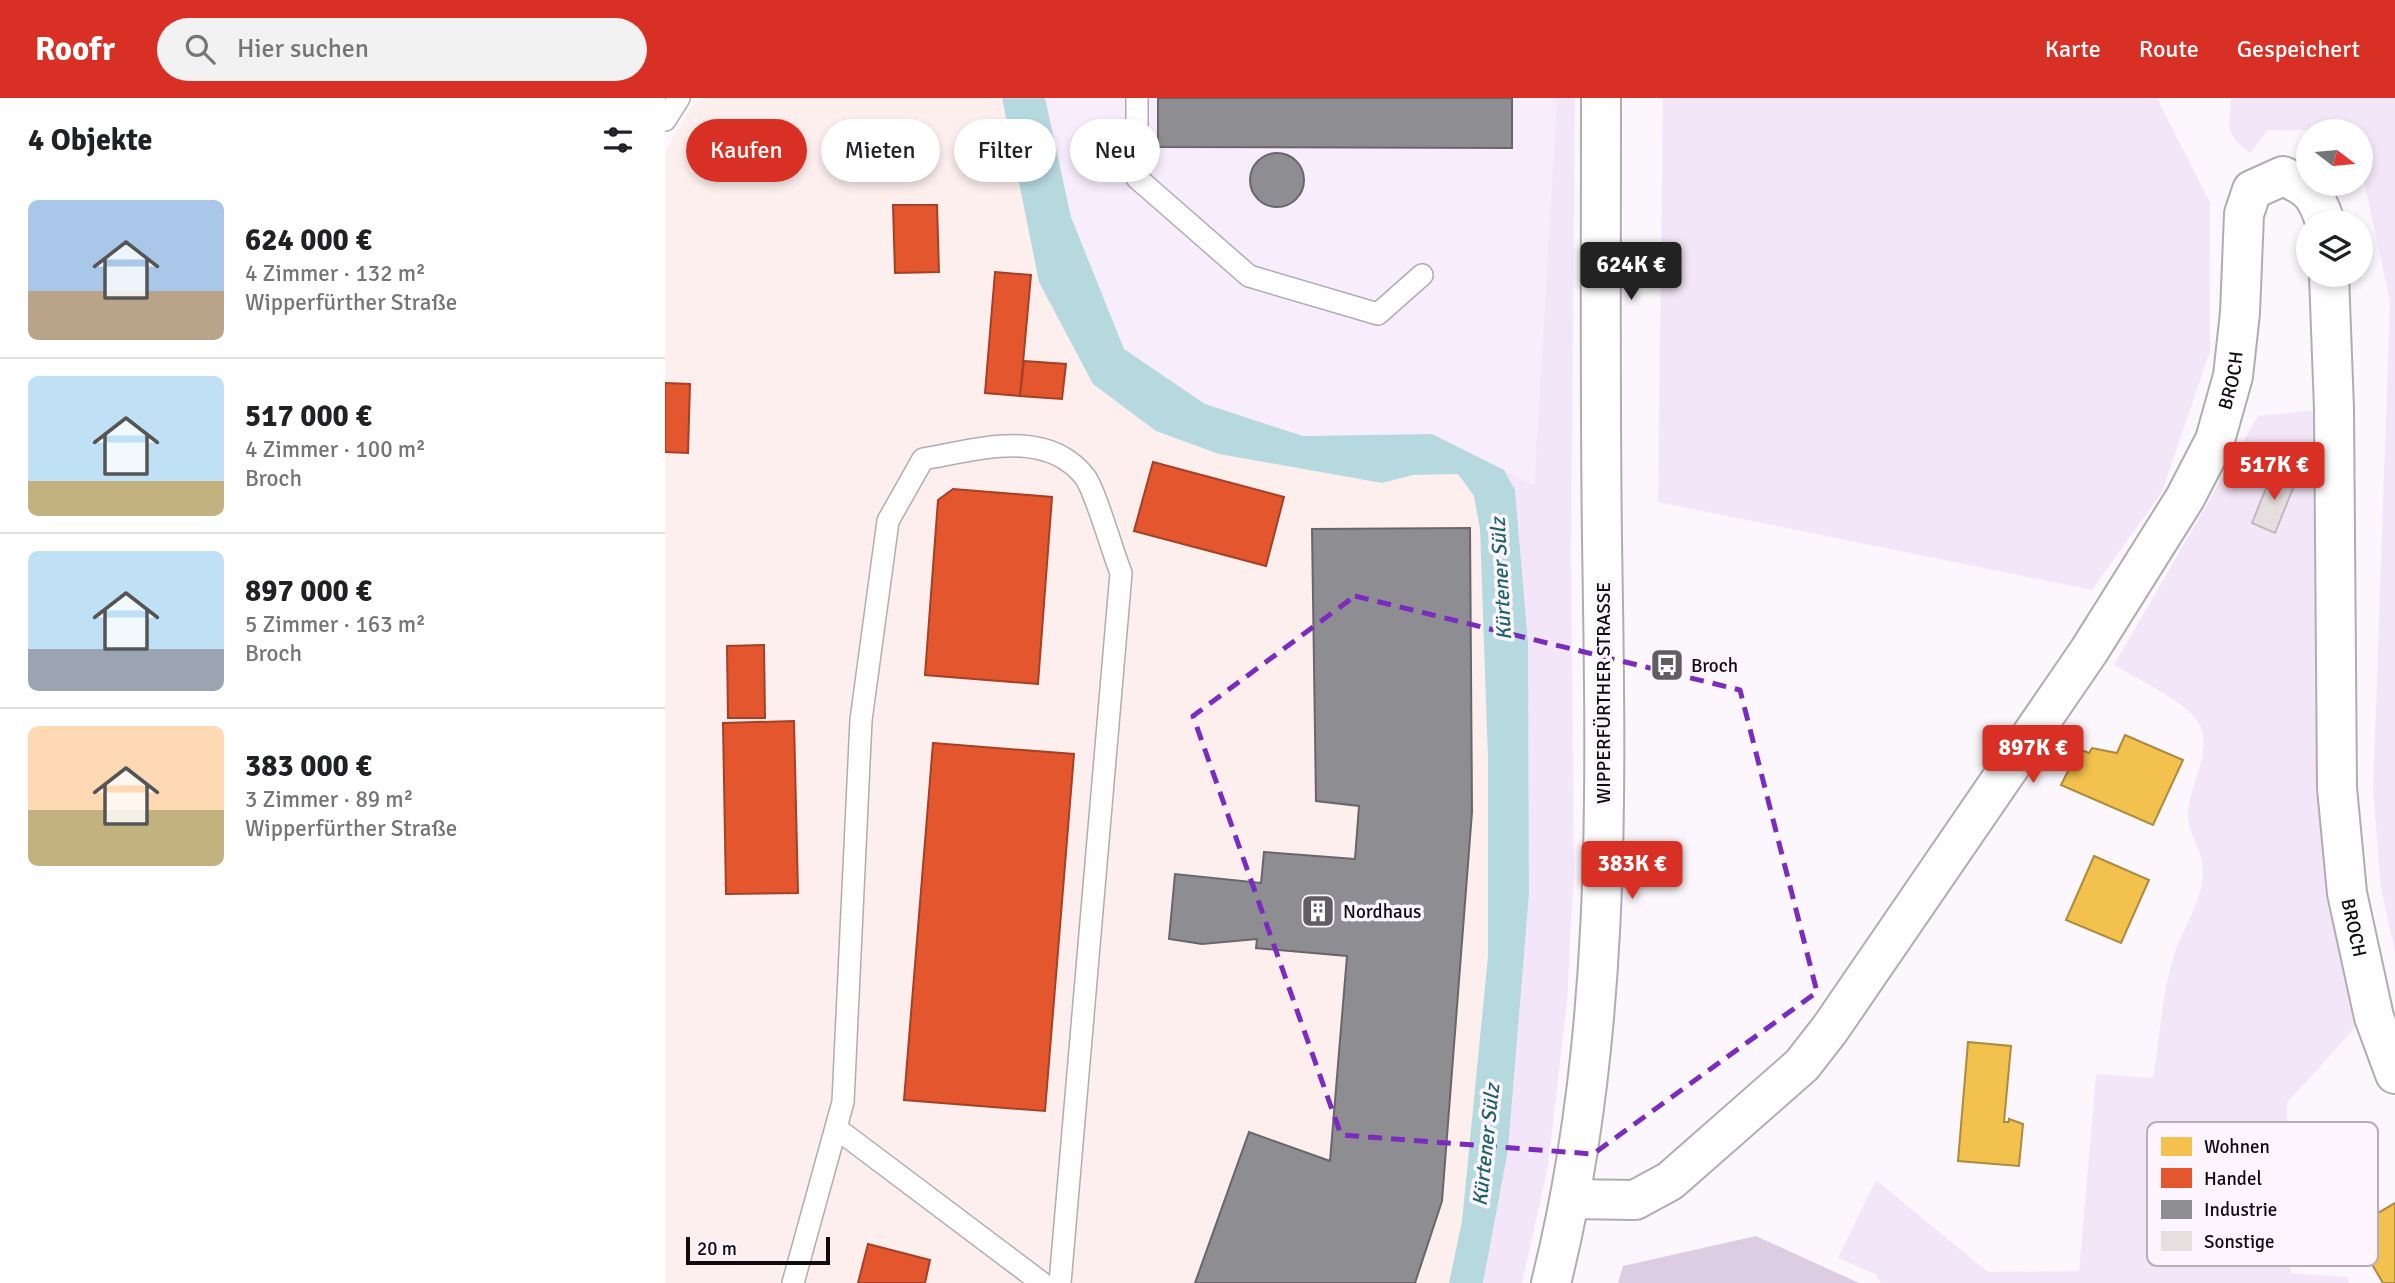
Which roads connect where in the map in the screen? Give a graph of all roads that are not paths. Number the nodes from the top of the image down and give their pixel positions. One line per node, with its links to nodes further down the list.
1 (679, 98): 4 (lane)
2 (1137, 98): 6 (lane)
3 (1601, 98): 10 (street, WIPPERFÜRTHER STRASSE)
4 (665, 120)
5 (2321, 210): 10 (street, BROCH)
6 (1422, 275)
7 (2329, 287): 8 (street, BROCH)
8 (2395, 1074)
9 (836, 1128): 11 (lane); 12 (lane); 13 (lane)
10 (1570, 1199): 14 (street, WIPPERFÜRTHER STRASSE)
11 (793, 1283)
12 (1042, 1283)
13 (1060, 1283)
14 (1551, 1283)

